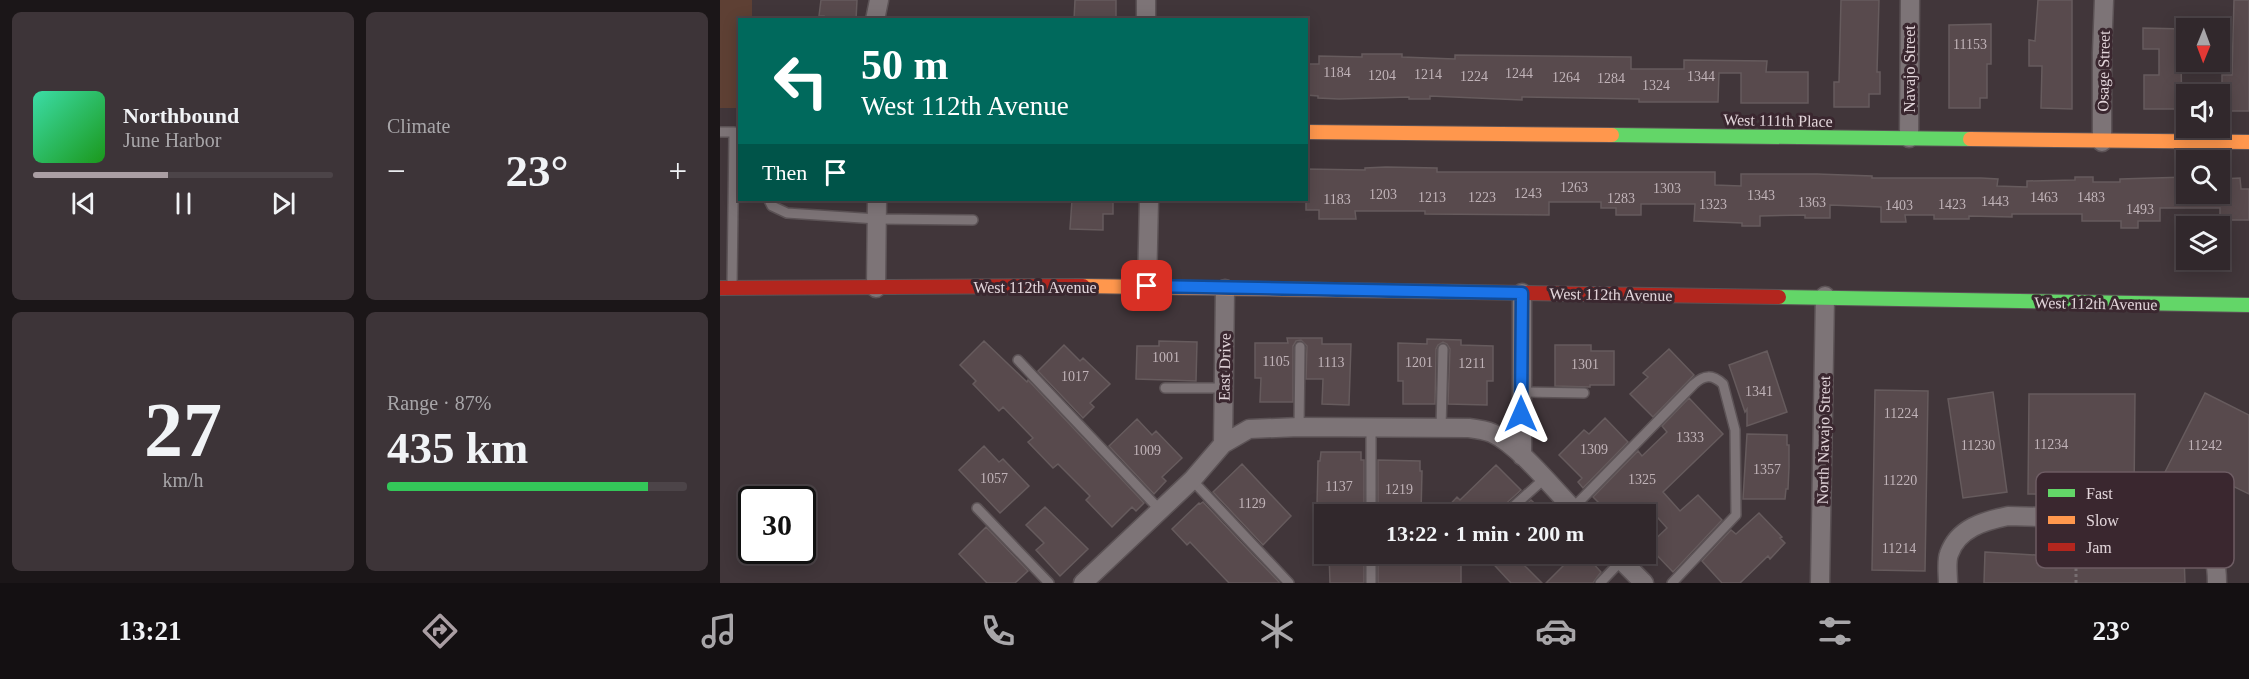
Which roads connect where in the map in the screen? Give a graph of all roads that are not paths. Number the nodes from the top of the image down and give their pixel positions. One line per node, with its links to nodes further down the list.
1 (879, 0): 5 (street)
2 (1146, 0): 6 (street)
3 (1910, 0): 9 (street, Navajo Street)
4 (2104, 0): 10 (street, Osage Street)
5 (875, 18)
6 (1146, 18)
7 (720, 132): 18 (lane)
8 (1308, 132): 9 (main road, West 111th Place)
9 (1909, 138): 10 (main road, West 111th Place)
10 (2102, 142): 11 (main road, West 111th Place)
11 (2249, 142)
12 (769, 201): 15 (lane)
13 (877, 201): 15 (street)
14 (1149, 201): 17 (street)
15 (877, 219): 16 (lane); 19 (street)
16 (973, 220)
17 (1147, 286): 19 (main road, West 112th Avenue); 20 (main road, West 112th Avenue)
18 (726, 288): 19 (main road, West 112th Avenue)
19 (876, 288)
20 (1225, 289): 21 (main road, West 112th Avenue); 28 (street, East Drive)
21 (1522, 293): 22 (main road, West 112th Avenue); 29 (street)
22 (1825, 296): 23 (main road, West 112th Avenue); 56 (street, North Navajo Street)
23 (2249, 305)
24 (1300, 347): 31 (lane)
25 (1443, 349): 33 (lane)
26 (1018, 360): 43 (lane)
27 (1165, 388): 28 (lane)
28 (1223, 388): 34 (street, East Drive)
29 (1521, 392): 30 (lane); 35 (street)
30 (1584, 393)
31 (1299, 427): 32 (street); 34 (street)
32 (1371, 427): 33 (street); 38 (lane)
33 (1442, 428): 35 (street)
34 (1223, 444): 37 (street)
35 (1522, 456): 36 (street)
36 (1544, 479): 39 (lane); 40 (street)
37 (1192, 480): 43 (street); 51 (lane)
38 (1371, 504)
39 (1516, 504)
40 (1567, 504)
41 (1582, 504): 55 (lane)
42 (977, 508): 49 (lane)
43 (1159, 509): 50 (street)
44 (2036, 517): 57 (street)
45 (1371, 564): 52 (lane)
46 (1614, 564): 53 (lane)
47 (1626, 564): 54 (street)
48 (2216, 568): 58 (street)
49 (1049, 583)
50 (1083, 583)
51 (1289, 583)
52 (1371, 583)
53 (1600, 583)
54 (1644, 583)
55 (1672, 583)
56 (1820, 583)
57 (1948, 583)
58 (2217, 583)

